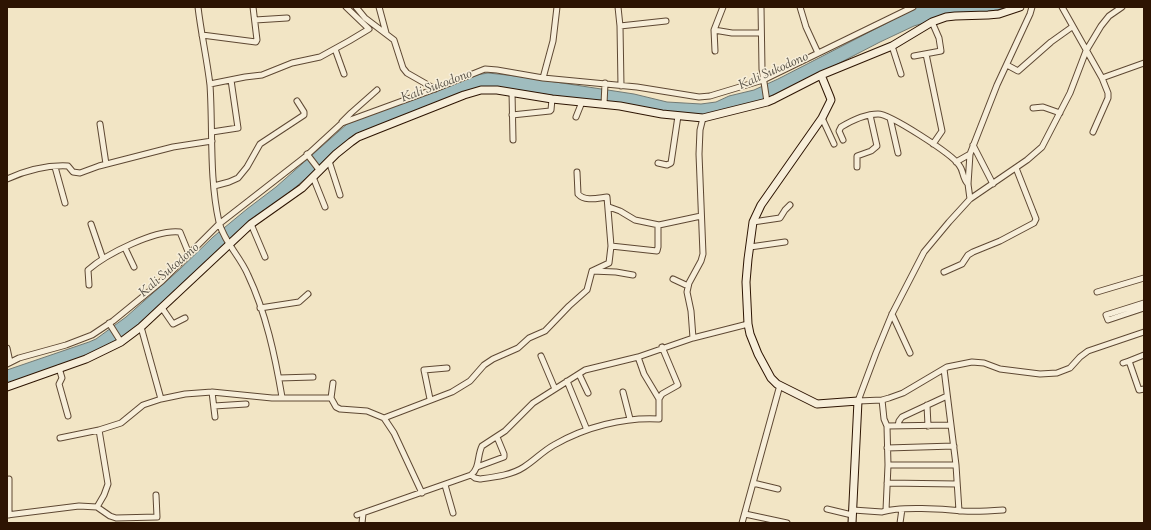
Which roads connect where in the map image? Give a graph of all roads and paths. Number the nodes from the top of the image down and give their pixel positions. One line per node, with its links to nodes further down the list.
1 (198, 7): 25 (street)
2 (253, 7): 17 (street)
3 (346, 7): 27 (street)
4 (356, 7): 23 (street)
5 (379, 7): 23 (street)
6 (557, 7): 38 (street)
7 (618, 7): 20 (street)
8 (723, 7): 22 (street)
9 (761, 7): 24 (street)
10 (800, 7): 30 (street)
11 (912, 7): 30 (street)
12 (1020, 7): 19 (main road)
13 (1032, 7): 34 (street)
14 (1062, 7): 21 (street)
15 (1122, 7): 28 (street)
16 (287, 18): 17 (street)
17 (255, 20): 25 (street)
18 (666, 21): 20 (street)
19 (932, 22): 26 (main road); 31 (street)
20 (620, 26): 44 (street)
21 (1072, 28): 28 (street); 34 (street)
22 (714, 30): 24 (street); 29 (street)
23 (386, 32): 46 (street)
24 (761, 33): 41 (street)
25 (202, 35): 42 (street)
26 (892, 46): 36 (street); 37 (main road)
27 (335, 49): 35 (street); 40 (street)
28 (1086, 50): 39 (street); 54 (street)
29 (715, 51)
30 (818, 53): 41 (street)
31 (926, 54): 32 (street); 70 (street)
32 (914, 56)
33 (1144, 63): 39 (street)
34 (1007, 65): 71 (street)
35 (344, 74)
36 (901, 74)
37 (821, 76): 50 (main road); 60 (main road)
38 (543, 78): 43 (street); 46 (street)
39 (1102, 78): 65 (street)
40 (231, 80): 42 (street); 64 (street)
41 (763, 82): 44 (street); 50 (street)
42 (210, 84): 64 (street)
43 (605, 86): 44 (street); 52 (street)
44 (621, 86)
45 (377, 90): 62 (street)
46 (432, 91): 62 (street)
47 (512, 92): 48 (main road); 55 (street); 75 (main road)
48 (552, 99): 51 (main road); 55 (street)
49 (297, 101): 88 (street)
50 (766, 101): 59 (main road)
51 (582, 102): 52 (main road); 58 (street)
52 (604, 104): 57 (main road)
53 (1033, 108): 54 (street)
54 (1060, 113): 81 (street)
55 (512, 115): 66 (street)
56 (870, 115): 61 (street); 67 (street); 80 (street)
57 (678, 116): 59 (main road); 77 (street)
58 (576, 117)
59 (703, 118): 95 (street)
60 (822, 118): 69 (street); 96 (main road)
61 (890, 118): 70 (street); 72 (street)
62 (342, 123): 74 (street)
63 (100, 124): 78 (street)
64 (212, 132): 68 (street)
65 (1093, 132)
66 (513, 140)
67 (842, 140)
68 (212, 141): 78 (street); 88 (street)
69 (834, 144)
70 (933, 144): 76 (street)
71 (973, 145): 73 (street); 87 (street)
72 (898, 153)
73 (970, 154): 76 (street); 86 (street)
74 (308, 155): 82 (street); 99 (street)
75 (329, 161): 82 (main road); 89 (street)
76 (956, 162): 86 (street)
77 (658, 163)
78 (106, 164): 79 (street)
79 (55, 167): 85 (street); 91 (street)
80 (857, 167)
81 (1016, 168): 87 (street); 111 (street)
82 (319, 170): 84 (main road)
83 (577, 172): 94 (street)
84 (314, 177): 93 (street); 98 (main road)
85 (7, 179)
86 (968, 184): 90 (street)
87 (993, 184): 90 (street)
88 (214, 186): 99 (street)
89 (340, 195)
90 (970, 199): 123 (street)
91 (65, 203)
92 (790, 205): 96 (street)
93 (325, 207)
94 (609, 207): 100 (street); 103 (street)
95 (701, 216): 100 (street); 116 (street)
96 (753, 222): 104 (main road)
97 (91, 224): 108 (street)
98 (251, 224): 102 (main road); 107 (street)
99 (220, 225): 102 (street); 106 (street)
100 (658, 225): 103 (street)
101 (785, 242): 104 (street)
102 (229, 245): 120 (main road); 121 (street)
103 (611, 246): 110 (street)
104 (750, 247): 126 (main road)
105 (125, 248): 106 (street); 108 (street); 109 (street)
106 (189, 254): 125 (street)
107 (265, 257)
108 (102, 259): 115 (street)
109 (134, 267)
110 (592, 271): 112 (street); 159 (street)
111 (944, 272)
112 (634, 275)
113 (1144, 278): 117 (street)
114 (673, 279): 116 (street)
115 (89, 285)
116 (688, 286): 129 (street)
117 (1097, 292)
118 (308, 294): 121 (street)
119 (1144, 302): 122 (street)
120 (162, 308): 124 (street); 127 (main road)
121 (260, 308): 145 (street)
122 (1144, 308)
123 (892, 314): 133 (street); 162 (street)
124 (185, 318)
125 (110, 325): 130 (street); 138 (street)
126 (746, 325): 129 (street); 148 (main road)
127 (141, 327): 130 (main road); 158 (street)
128 (1144, 332): 142 (street)
129 (693, 338): 131 (street)
130 (120, 342): 140 (main road)
131 (662, 347): 136 (street); 160 (street)
132 (7, 348): 138 (street)
133 (910, 353)
134 (541, 356): 150 (street)
135 (1144, 356): 137 (street)
136 (638, 357): 143 (street); 160 (street)
137 (1129, 361): 139 (street); 151 (street)
138 (9, 363)
139 (1123, 363)
140 (59, 368): 149 (main road); 166 (street)
141 (447, 368): 159 (street)
142 (944, 369): 155 (street); 161 (street)
143 (579, 374): 146 (street); 154 (street)
144 (313, 377): 145 (street)
145 (279, 378): 156 (street)
146 (567, 381): 150 (street); 175 (street)
147 (333, 383): 157 (street)
148 (780, 386): 162 (main road); 186 (street)
149 (7, 387)
150 (555, 388): 176 (street)
151 (1144, 389)
152 (212, 392): 156 (street); 158 (street); 165 (street)
153 (623, 392): 169 (street)
154 (588, 393)
155 (947, 396): 164 (street); 170 (street)
156 (282, 397): 157 (street)
157 (331, 398): 168 (street)
158 (161, 399): 174 (street)
159 (430, 399): 168 (street)
160 (659, 399): 169 (street)
161 (882, 400): 162 (street); 171 (street)
162 (858, 401): 199 (main road)
163 (246, 404): 165 (street)
164 (927, 405): 172 (street); 173 (street)
165 (214, 406): 167 (street)
166 (68, 416)
167 (215, 417)
168 (384, 418): 190 (street)
169 (630, 419): 175 (street)
170 (951, 425): 173 (street); 178 (street)
171 (887, 426): 172 (street); 179 (street)
172 (898, 426): 173 (street)
173 (928, 426)
174 (99, 430): 177 (street); 192 (street)
175 (587, 430): 183 (street)
176 (497, 437): 182 (street); 182 (street)
177 (60, 438)
178 (954, 446): 179 (street); 181 (street)
179 (888, 448): 180 (street)
180 (888, 465): 181 (street); 185 (street)
181 (956, 465): 187 (street)
182 (477, 467): 183 (street)
183 (471, 476): 188 (street)
184 (9, 479): 201 (street)
185 (887, 483): 187 (street); 195 (street)
186 (753, 484): 189 (street); 200 (street)
187 (957, 484): 197 (street)
188 (445, 485): 190 (street); 198 (street)
189 (778, 489)
190 (422, 493): 204 (street)
191 (156, 495): 202 (street)
192 (97, 507): 201 (street); 202 (street)
193 (827, 509): 199 (street)
194 (902, 509): 195 (street); 197 (street); 208 (street)
195 (886, 510): 199 (street)
196 (1003, 510): 197 (street)
197 (959, 511)
198 (453, 513)
199 (852, 513): 207 (main road)
200 (745, 514): 205 (street); 206 (street)
201 (8, 515)
202 (110, 516): 203 (street)
203 (111, 523)
204 (362, 523)
205 (742, 523)
206 (787, 523)
207 (852, 523)
208 (900, 523)

